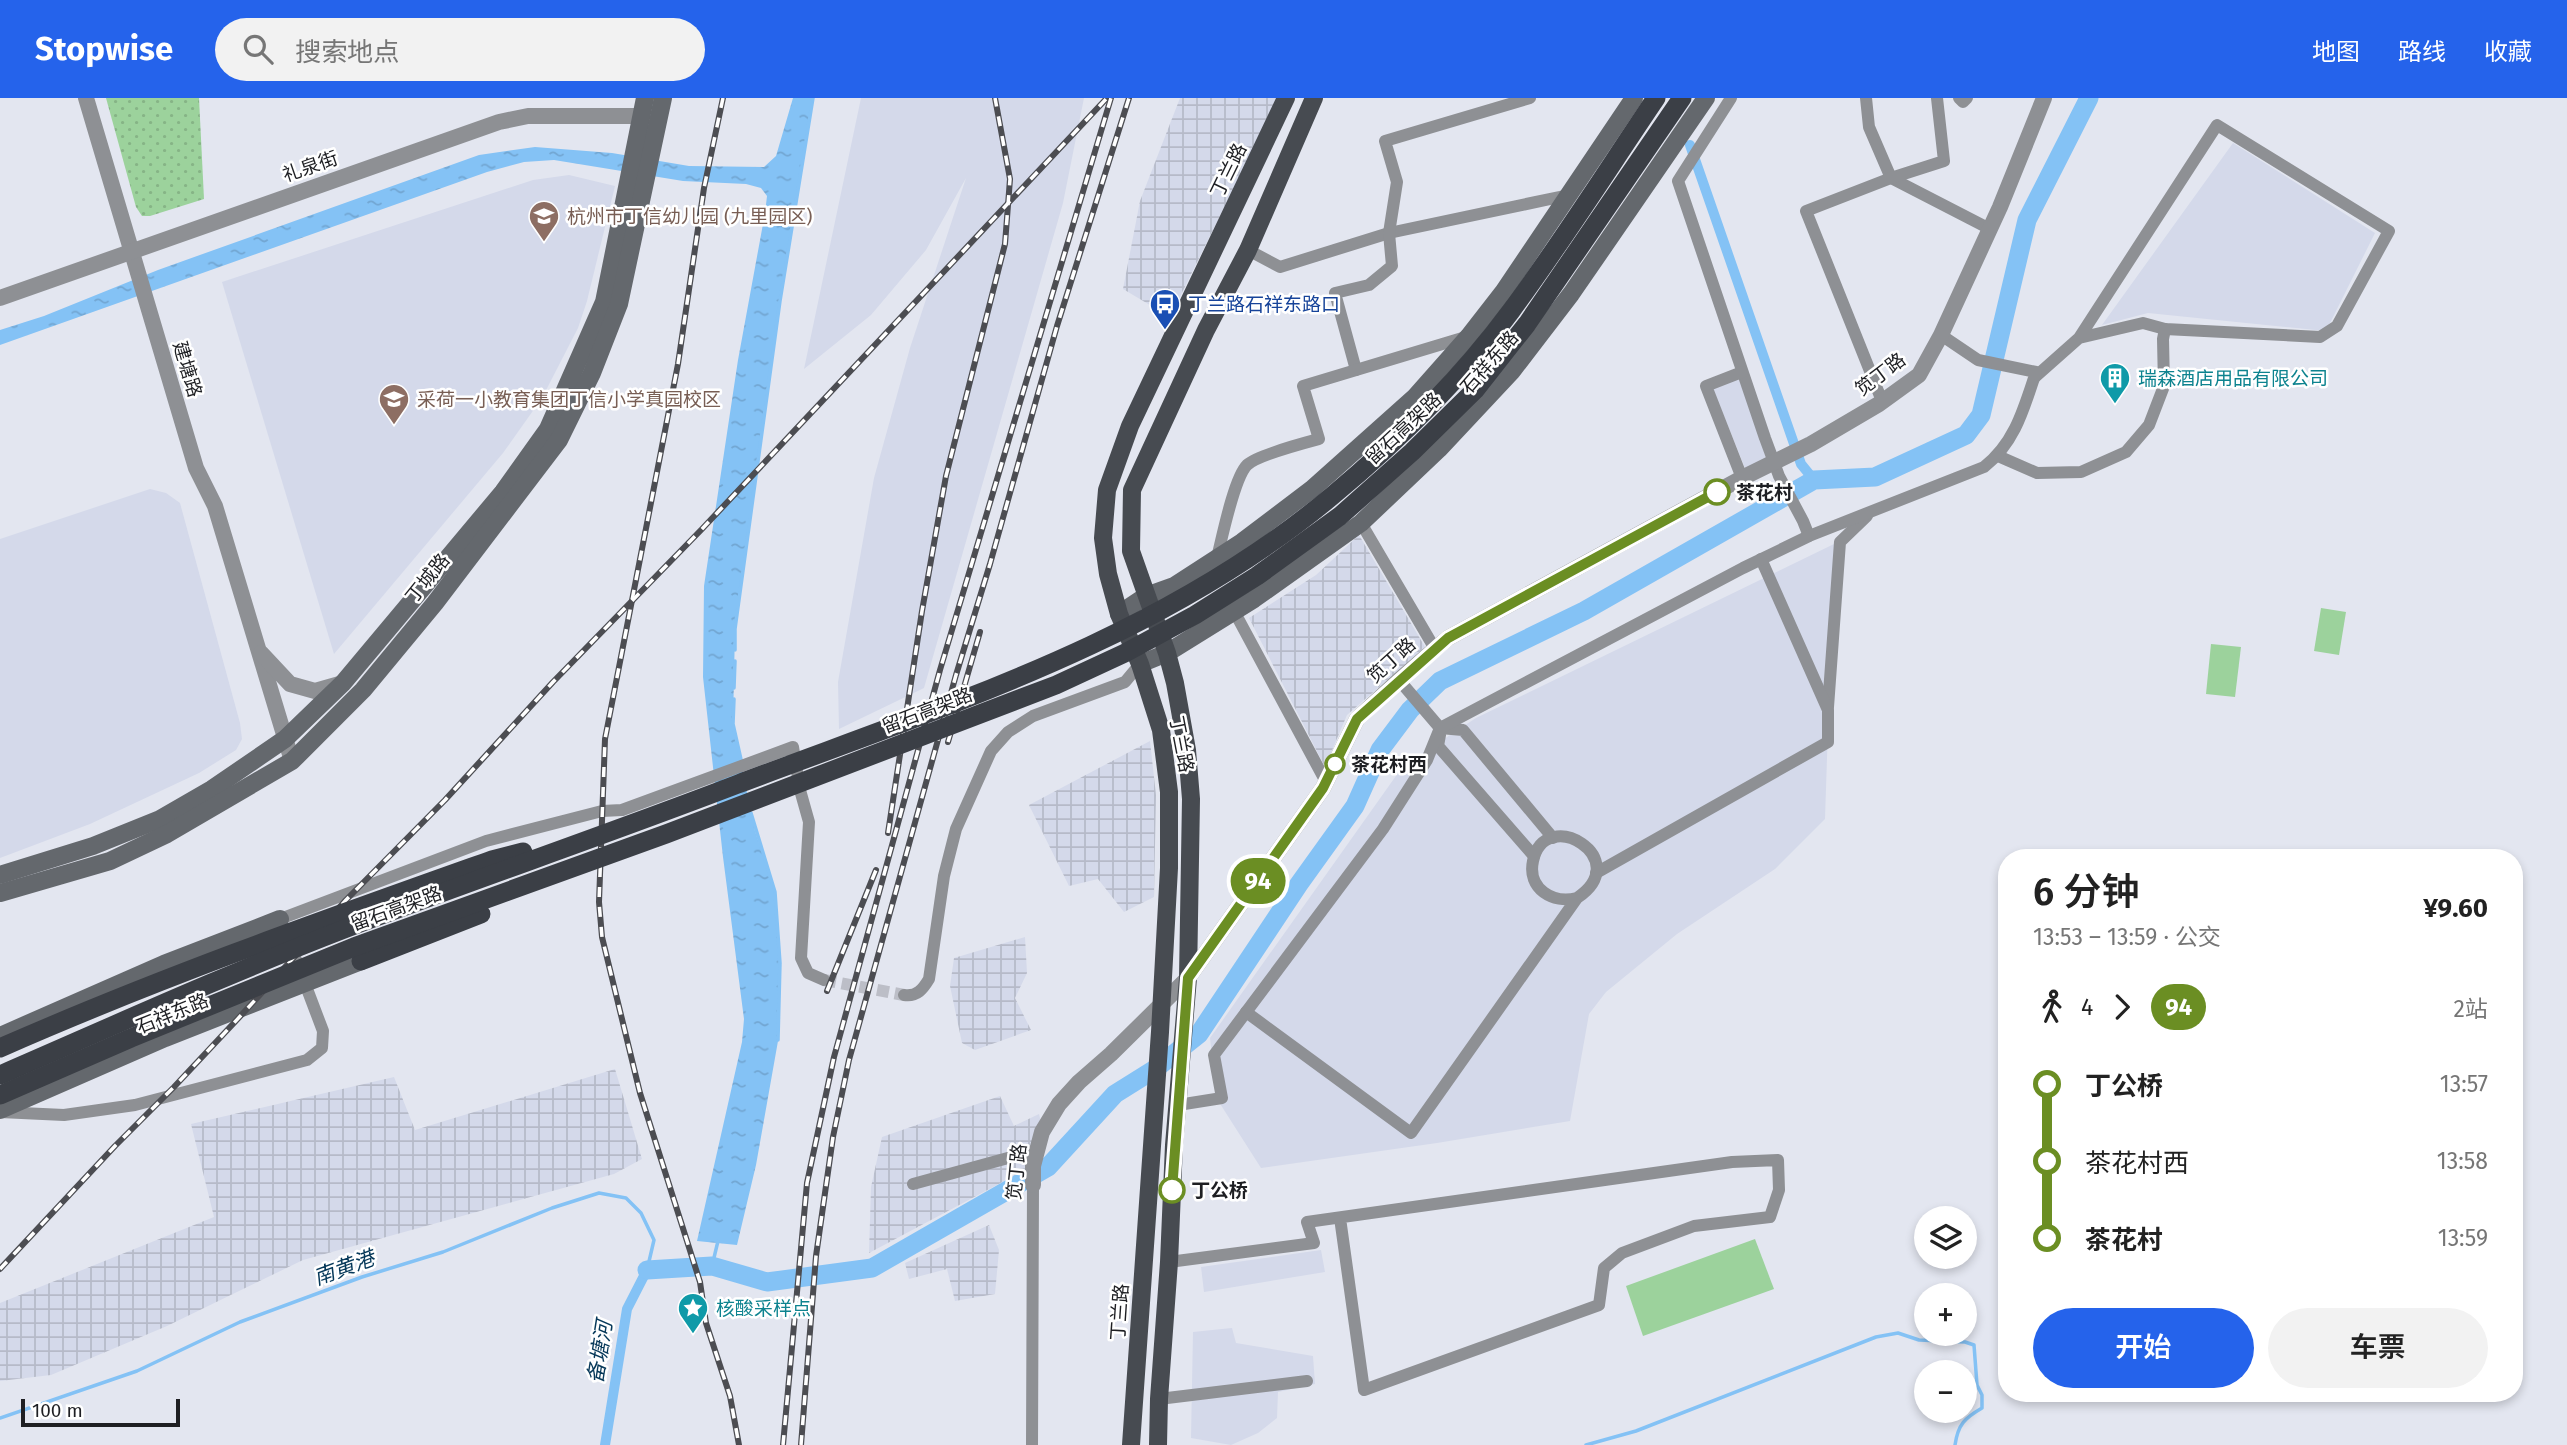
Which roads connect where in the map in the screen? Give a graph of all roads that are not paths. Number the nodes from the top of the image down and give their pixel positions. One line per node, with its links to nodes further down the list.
1 (86, 98): 24 (street, 建塘路)
2 (663, 98): 17 (main road, 丁城路)
3 (1286, 98): 44 (main road, 丁兰路)
4 (1314, 98): 23 (main road, 丁兰路)
5 (1530, 98): 22 (street)
6 (1634, 98): 20 (main road, 石祥东路)
7 (1656, 98): 56 (highway, 留石高架路, bridge)
8 (1682, 98): 57 (highway, 留石高架路, bridge)
9 (1706, 98): 38 (main road, 石祥东路)
10 (1731, 98): 31 (street)
11 (1866, 98): 18 (street)
12 (1937, 98): 18 (street)
13 (1959, 98): 14 (street)
14 (1967, 98)
15 (2044, 98): 21 (street, 笕丁路)
16 (643, 107): 17 (main road, 丁城路); 24 (street, 礼泉街)
17 (644, 151): 19 (main road, 丁城路)
18 (1891, 178): 21 (street); 33 (street)
19 (638, 186): 49 (main road, 丁城路); 54 (main road, 丁城路)
20 (1569, 195): 22 (street); 28 (main road, 石祥东路)
21 (1990, 229): 27 (street, 笕丁路)
22 (1389, 233): 23 (street); 30 (street)
23 (1248, 250): 42 (main road, 丁兰路)
24 (130, 251): 25 (street, 礼泉街); 45 (street, 建塘路)
25 (0, 298)
26 (2165, 329): 29 (street); 29 (street); 34 (street)
27 (1941, 335): 32 (street); 33 (street, 笕丁路)
28 (1469, 336): 30 (street); 40 (main road, 石祥东路)
29 (2079, 338): 32 (street)
30 (1356, 370): 40 (street)
31 (1742, 372): 35 (street); 36 (street)
32 (2035, 377): 34 (street)
33 (1882, 401): 35 (street, 笕丁路)
34 (1998, 456): 37 (street)
35 (1781, 465): 36 (street, 笕丁路); 39 (street)
36 (1742, 478): 46 (street, 笕丁路)
37 (1871, 512): 39 (street); 51 (street)
38 (1361, 523): 43 (main road, 石祥东路); 46 (street)
39 (1808, 536): 41 (street)
40 (1217, 558): 42 (main road, 石祥东路)
41 (1761, 559): 51 (street); 52 (street)
42 (1146, 596): 44 (main road, 石祥东路); 47 (main road, 丁兰路)
43 (1234, 611): 47 (main road, 石祥东路); 55 (street)
44 (1119, 614): 48 (main road, 丁兰路)
45 (257, 649): 49 (street, 建塘路); 53 (street, 建塘路)
46 (1435, 649): 50 (street, 笕丁路)
47 (1167, 653): 48 (main road, 石祥东路); 66 (main road, 丁兰路)
48 (1139, 664): 69 (street); 70 (main road, 丁兰路)
49 (343, 683): 53 (main road, 丁城路)
50 (1403, 685): 52 (street); 55 (street, 笕丁路)
51 (1828, 710): 60 (street)
52 (1440, 728): 58 (street); 59 (street); 71 (street)
53 (285, 739): 54 (street, 建塘路); 61 (main road, 丁城路)
54 (292, 761): 62 (main road, 丁城路)
55 (1326, 782): 66 (street, 笕丁路)
56 (659, 814): 73 (highway, bridge); 74 (highway, 留石高架路, bridge)
57 (666, 834): 65 (highway, bridge); 75 (highway, 留石高架路, bridge)
58 (1553, 838): 59 (street); 60 (street)
59 (1534, 856): 63 (street)
60 (1596, 873): 63 (street)
61 (0, 875)
62 (0, 894)
63 (1577, 898): 71 (street)
64 (280, 919): 67 (street); 68 (street); 72 (main road)
65 (362, 961): 68 (main road, 石祥东路)
66 (1188, 978): 70 (street, 笕丁路); 76 (main road, 丁兰路)
67 (824, 980)
68 (305, 985): 77 (main road, 石祥东路); 77 (street)
69 (904, 995)
70 (1161, 1006): 78 (street, 笕丁路); 86 (main road, 丁兰路)
71 (1246, 1012): 76 (street)
72 (0, 1036)
73 (0, 1048)
74 (0, 1075)
75 (0, 1095)
76 (1178, 1105): 82 (main road, 丁兰路)
77 (0, 1111)
78 (1035, 1158): 79 (street); 80 (street, 笕丁路)
79 (914, 1184)
80 (1033, 1185): 85 (street, 笕丁路)
81 (1340, 1218): 81 (street); 82 (street)
82 (1170, 1262): 84 (main road, 丁兰路)
83 (1307, 1381): 84 (street)
84 (1159, 1399): 87 (main road, 丁兰路)
85 (1032, 1445)
86 (1131, 1445)
87 (1158, 1445)

